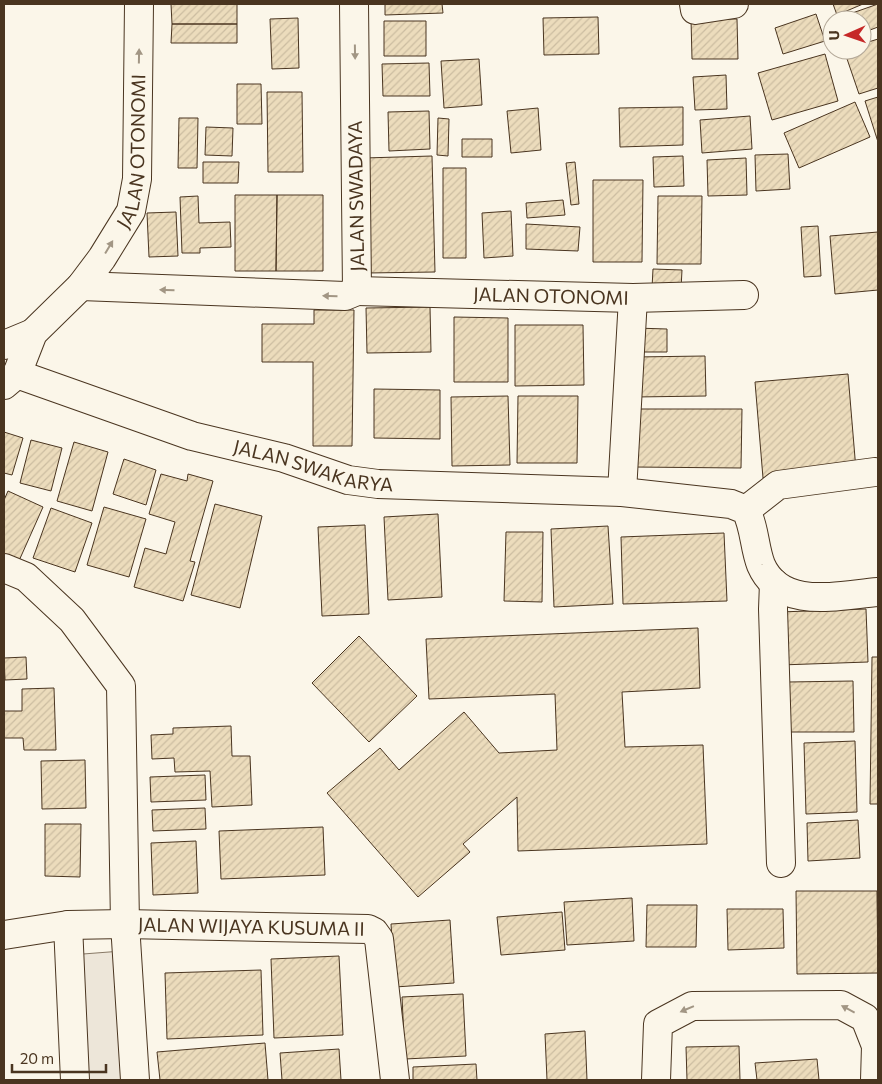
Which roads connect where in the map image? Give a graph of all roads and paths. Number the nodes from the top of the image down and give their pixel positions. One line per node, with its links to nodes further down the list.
1 (140, 4): 5 (street, JALAN OTONOMI, one-way to 1)
2 (354, 4): 6 (street, JALAN SWADAYA, one-way to 6)
3 (694, 4): 4 (street)
4 (734, 4)
5 (81, 286): 6 (street, JALAN SWADAYA, one-way to 5); 9 (street, JALAN OTONOMI)
6 (357, 292): 8 (street, JALAN OTONOMI)
7 (744, 295): 8 (street, JALAN OTONOMI)
8 (633, 298): 13 (street)
9 (33, 333): 10 (street); 11 (street)
10 (4, 345)
11 (10, 379): 13 (street, JALAN SWAKARYA)
12 (875, 472): 14 (street)
13 (622, 492): 14 (street, JALAN SWAKARYA)
14 (746, 510): 16 (street)
15 (4, 568): 19 (street)
16 (774, 584): 17 (street); 18 (street)
17 (878, 592)
18 (781, 863)
19 (125, 924): 20 (street); 24 (street); 25 (street, JALAN WIJAYA KUSUMA II)
20 (68, 925): 21 (street); 23 (street)
21 (4, 935)
22 (877, 1046): 26 (street, one-way to 26); 27 (street)
23 (75, 1080)
24 (135, 1080)
25 (395, 1080)
26 (656, 1080)
27 (875, 1080)

